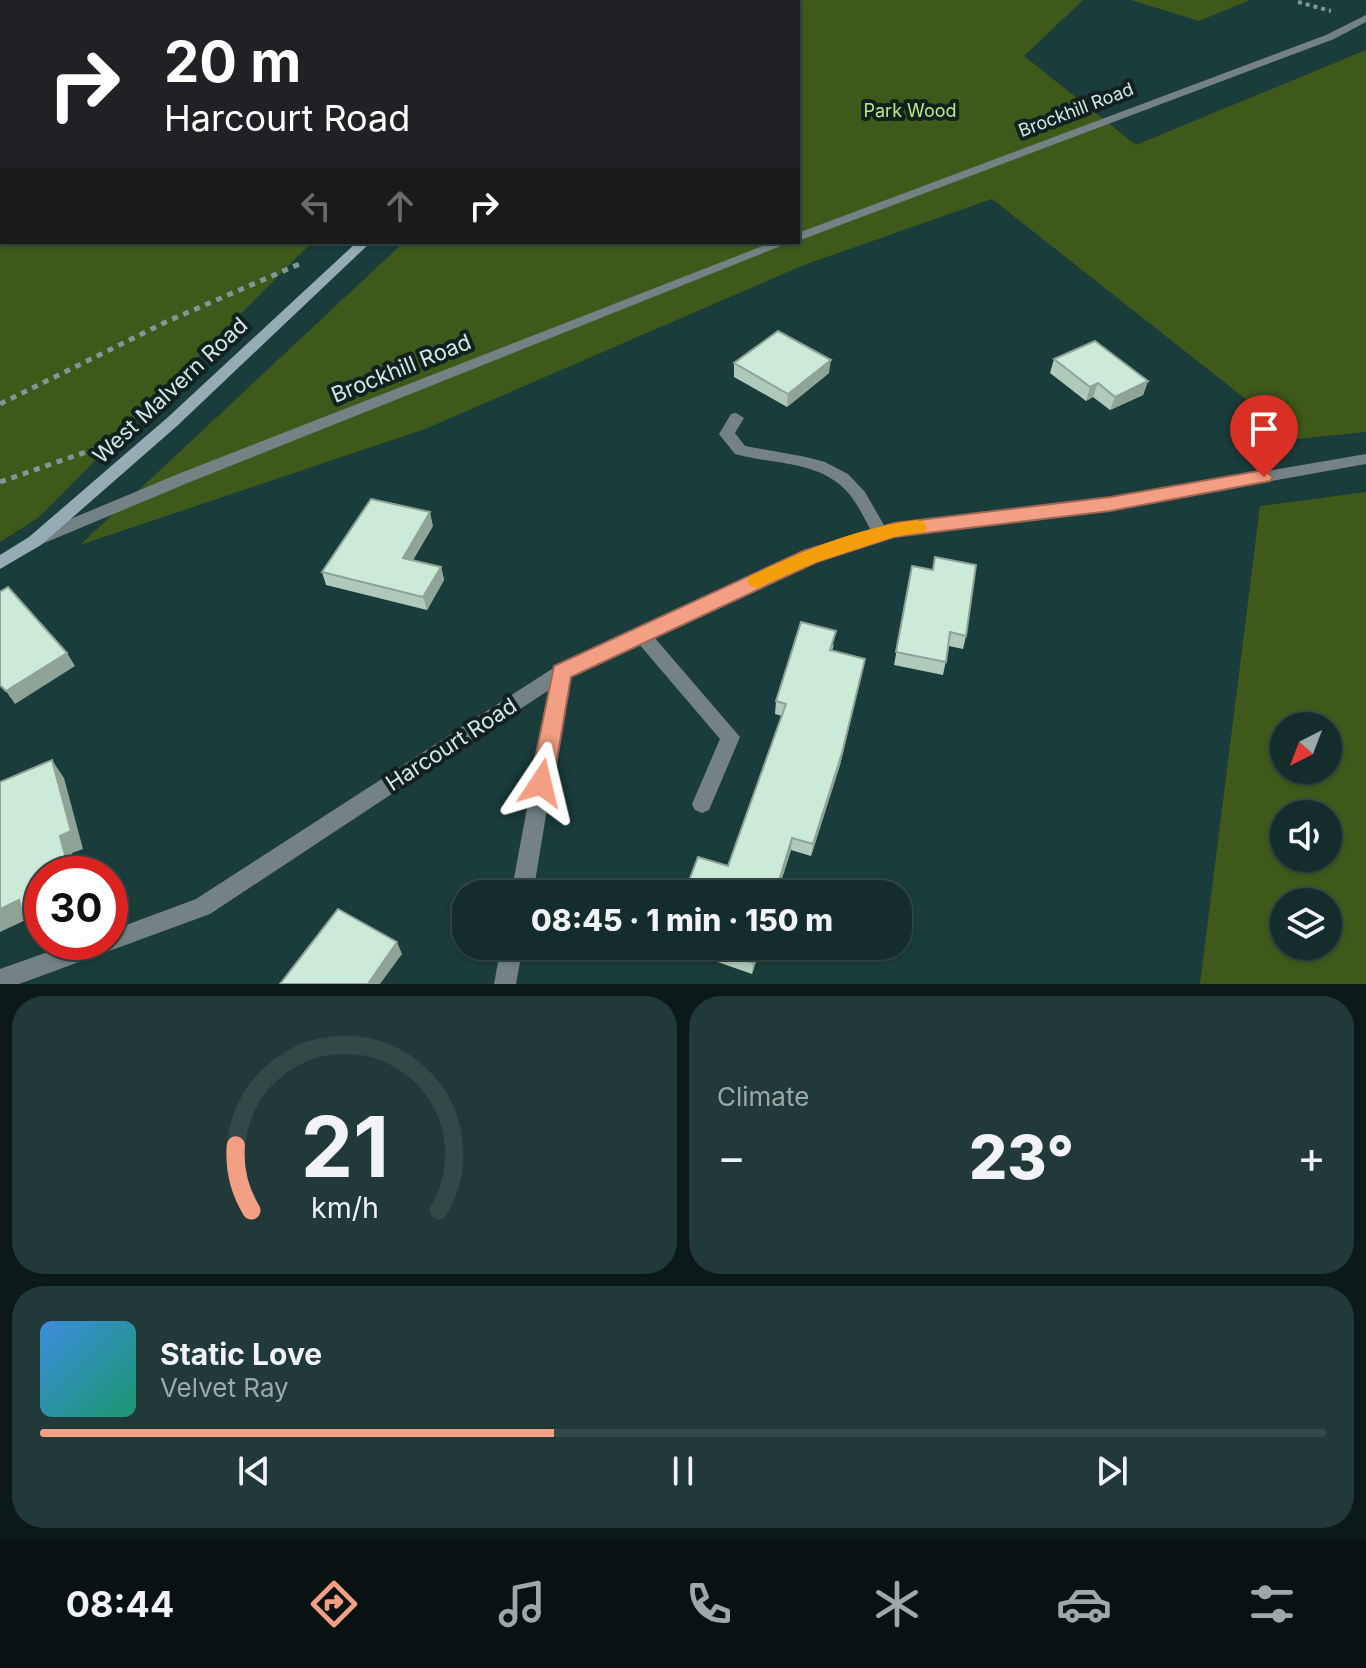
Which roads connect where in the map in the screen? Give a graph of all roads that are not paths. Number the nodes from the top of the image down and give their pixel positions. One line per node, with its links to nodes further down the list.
1 (1366, 18): 2 (street, Brockhill Road)
2 (800, 236)
3 (363, 244): 8 (main road, West Malvern Road)
4 (780, 244): 8 (street, Brockhill Road)
5 (736, 418): 7 (street)
6 (1366, 459): 7 (street, Harcourt Road)
7 (881, 534): 10 (street, Harcourt Road)
8 (35, 541): 9 (main road, West Malvern Road)
9 (0, 563)
10 (642, 635): 11 (street, Harcourt Road); 12 (street)
11 (561, 672): 13 (street); 14 (street, Harcourt Road)
12 (702, 804)
13 (524, 880)
14 (128, 934)
15 (55, 960): 17 (street, Harcourt Road)
16 (509, 960): 18 (street)
17 (0, 980)
18 (505, 984)

